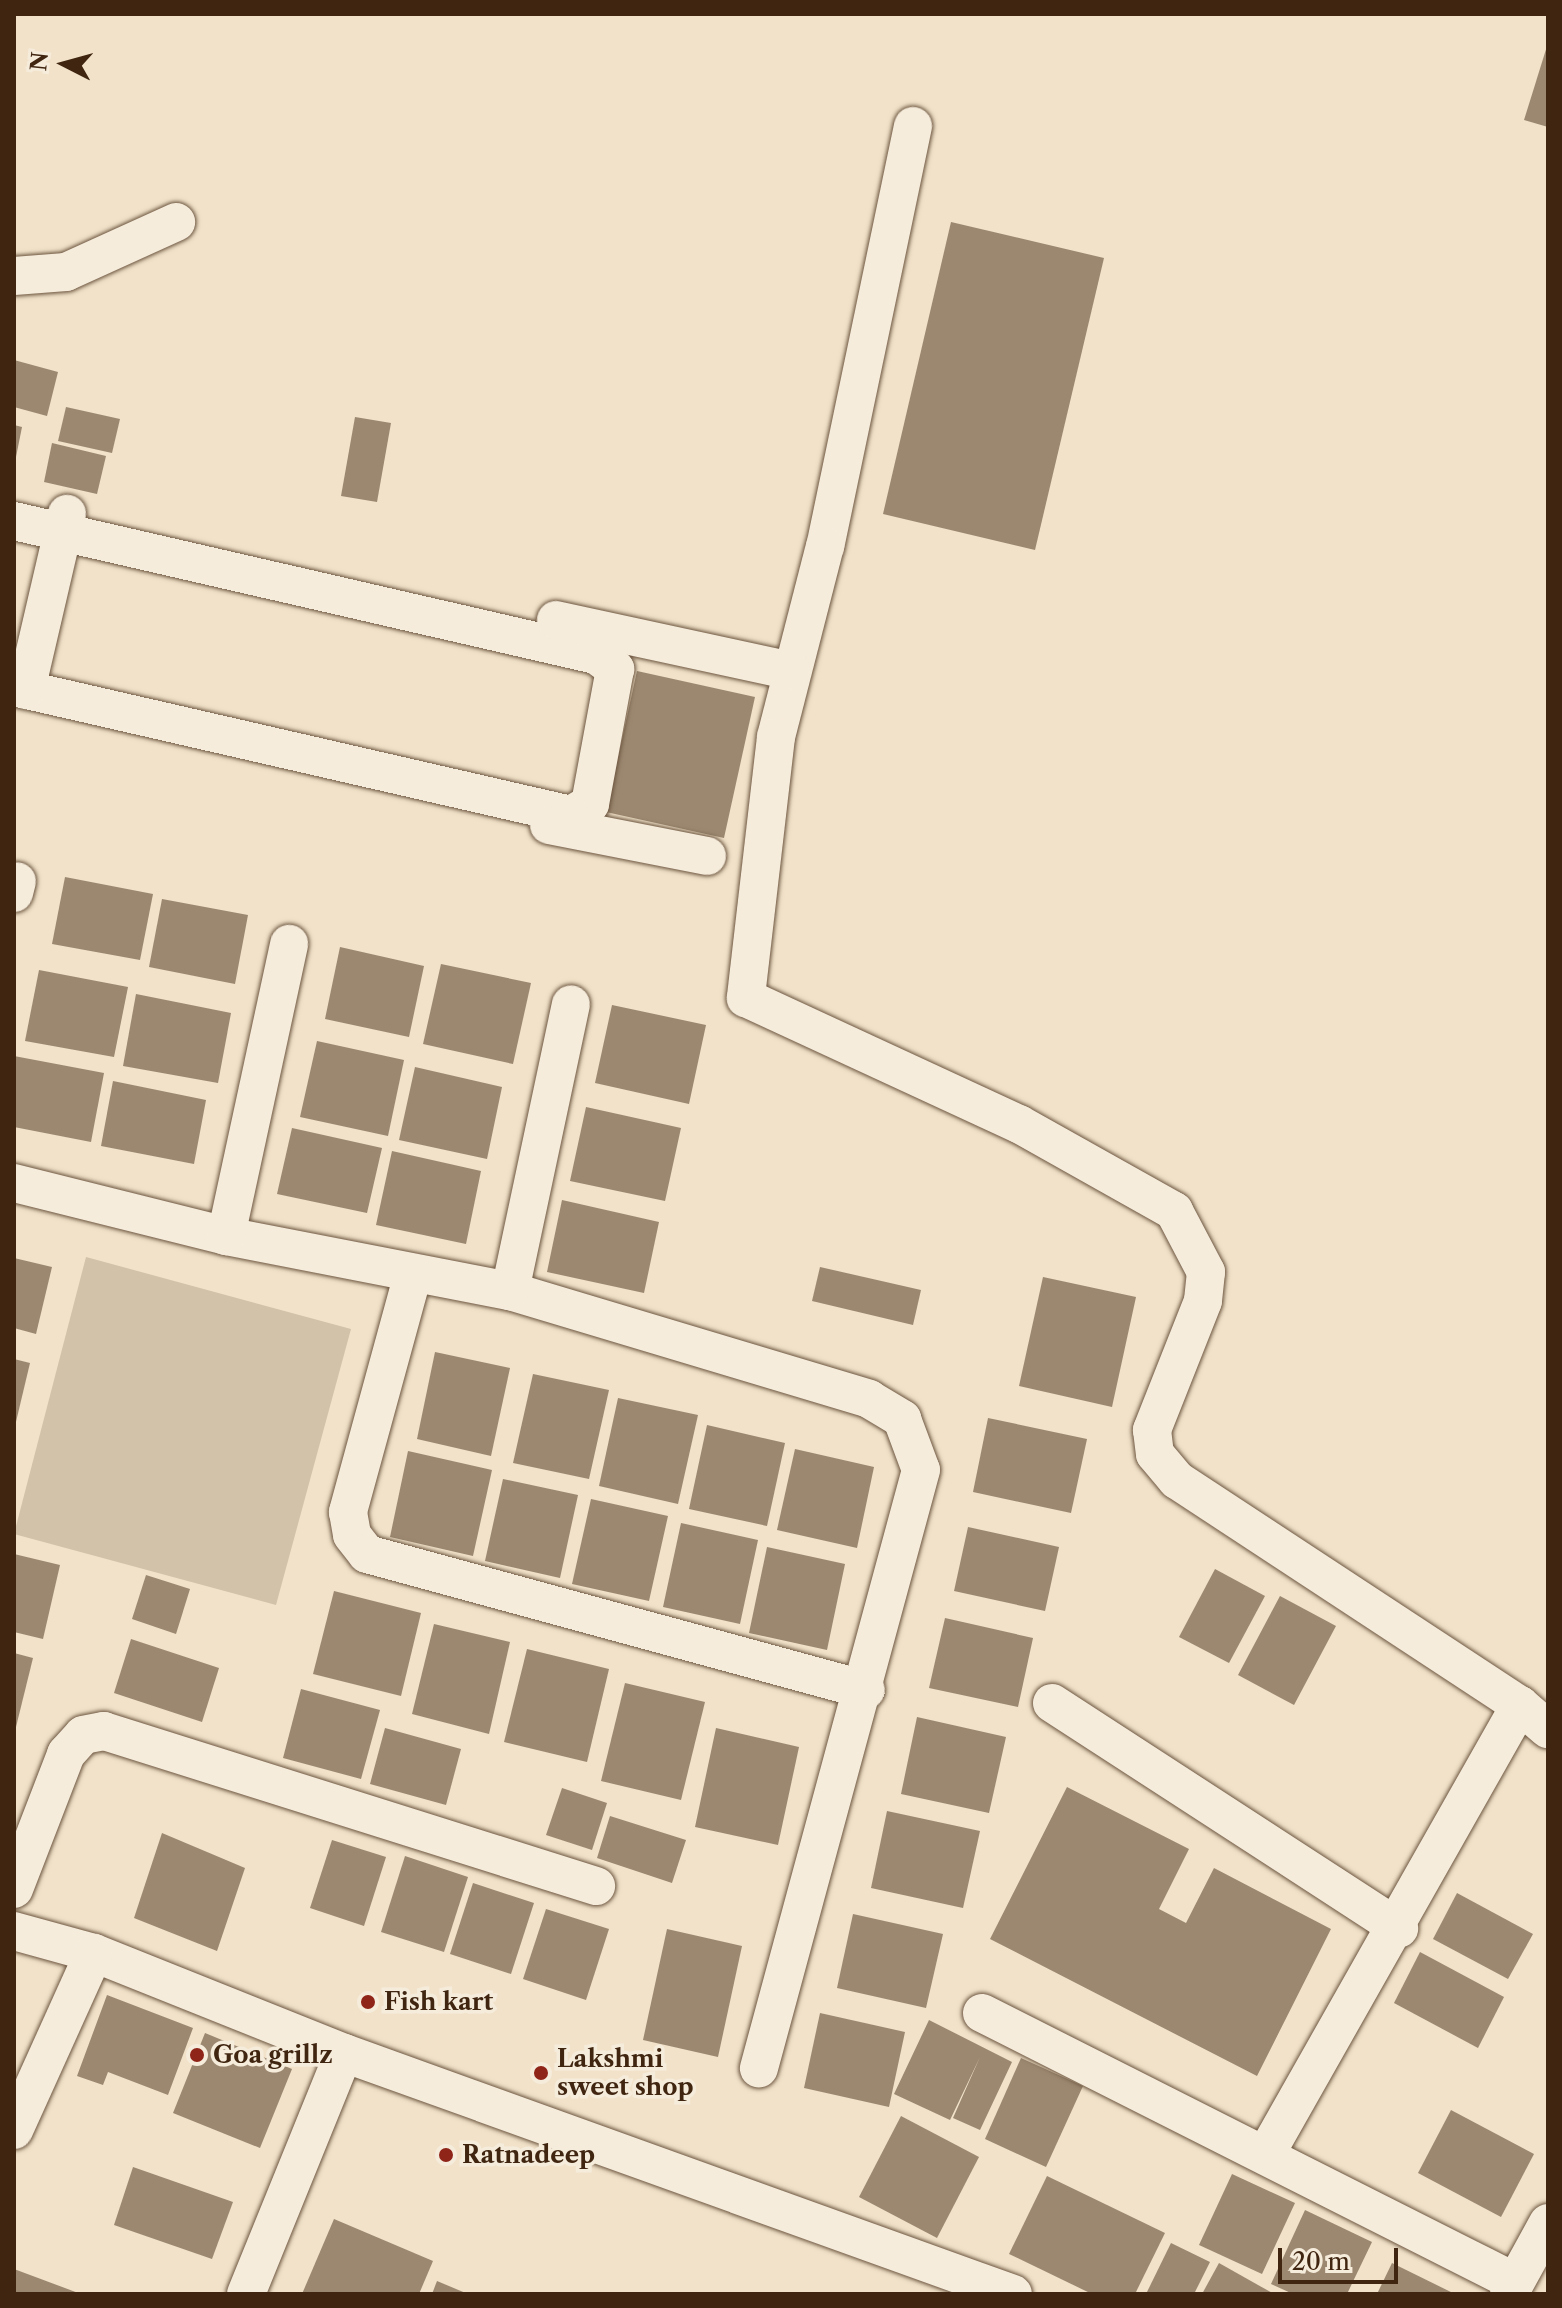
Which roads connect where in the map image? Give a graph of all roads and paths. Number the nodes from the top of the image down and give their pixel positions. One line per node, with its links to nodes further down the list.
1 (913, 126): 8 (street)
2 (176, 222): 3 (street)
3 (14, 276)
4 (14, 502): 6 (street)
5 (14, 521): 6 (street)
6 (64, 523): 7 (street); 9 (street)
7 (264, 569): 8 (street); 9 (street)
8 (791, 671): 19 (street)
9 (18, 696): 10 (street)
10 (707, 856)
11 (289, 944): 14 (street)
12 (571, 1004): 16 (street)
13 (14, 1183): 14 (street)
14 (226, 1236): 15 (street)
15 (413, 1274): 16 (street); 17 (street)
16 (510, 1291): 17 (street)
17 (866, 1690): 27 (street)
18 (1052, 1703): 22 (street)
19 (1534, 1717): 22 (street)
20 (596, 1886): 21 (street)
21 (14, 1889)
22 (1399, 1928): 29 (street)
23 (14, 1931): 24 (street)
24 (94, 1953): 26 (street); 28 (street)
25 (982, 2013): 29 (street)
26 (344, 2053): 32 (street); 33 (street)
27 (759, 2068)
28 (14, 2130)
29 (1267, 2152): 31 (street)
30 (1548, 2223): 31 (street)
31 (1512, 2288)
32 (1006, 2293)
33 (246, 2294)

